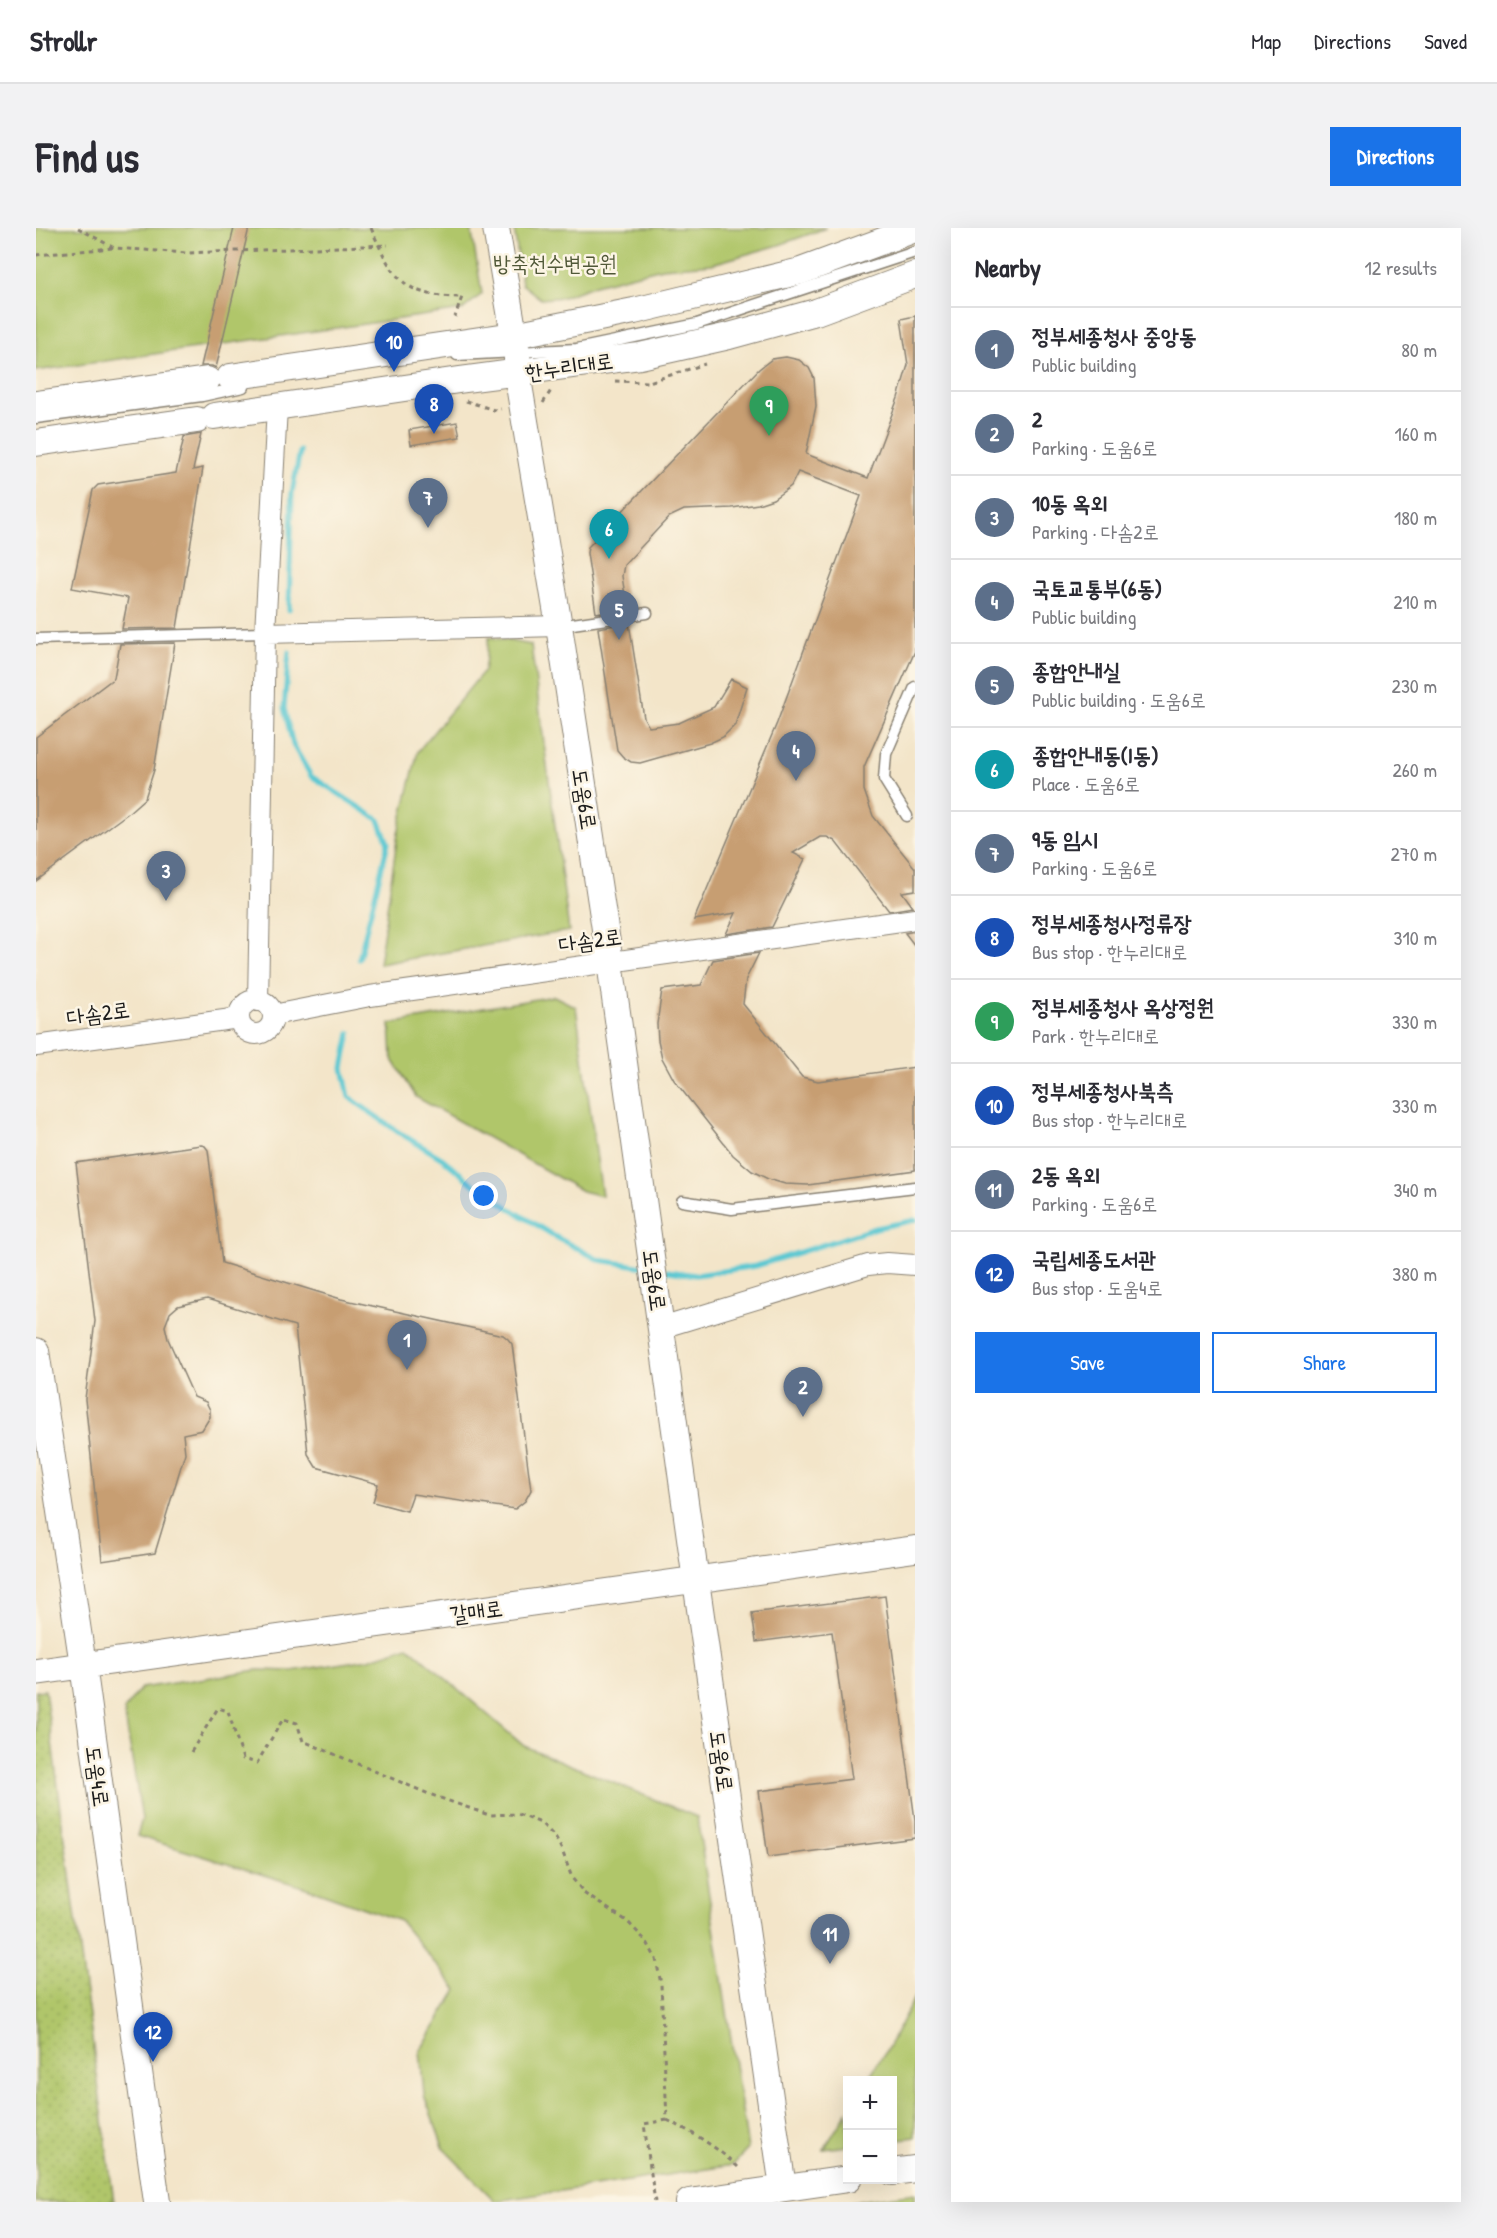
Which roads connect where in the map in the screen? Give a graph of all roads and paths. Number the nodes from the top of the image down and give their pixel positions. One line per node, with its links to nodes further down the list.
1 (78, 228): 7 (path)
2 (371, 228): 5 (path)
3 (496, 228): 12 (street, 도움6로)
4 (915, 229): 12 (street, 한누리대로)
5 (379, 245): 6 (path); 7 (path); 11 (path)
6 (388, 245)
7 (114, 248): 9 (path)
8 (915, 252): 12 (lane)
9 (36, 255)
10 (915, 275): 12 (street, 한누리대로)
11 (455, 317)
12 (516, 354): 13 (lane); 15 (street, 한누리대로); 16 (street, 한누리대로); 20 (street, 도움6로)
13 (282, 381)
14 (260, 384): 17 (lane)
15 (36, 404)
16 (277, 407): 18 (street, 한누리대로); 21 (street)
17 (36, 418)
18 (36, 443)
19 (647, 613): 20 (lane)
20 (559, 626): 21 (street); 26 (street, 도움6로)
21 (265, 633): 22 (lane); 27 (street)
22 (36, 639)
23 (915, 687): 24 (lane)
24 (907, 816)
25 (915, 919): 26 (street, 다솜2로)
26 (610, 962): 28 (street, 다솜2로); 34 (street, 도움6로)
27 (258, 1000): 28 (street); 29 (street)
28 (273, 1015): 29 (street)
29 (239, 1018): 30 (street, 다솜2로)
30 (36, 1046)
31 (915, 1186): 32 (lane)
32 (682, 1201)
33 (915, 1265): 34 (street)
34 (662, 1328): 37 (street, 도움6로)
35 (36, 1351): 38 (street, 도움4로)
36 (915, 1549): 37 (street, 갈매로)
37 (696, 1581): 38 (street, 갈매로); 46 (street, 도움6로)
38 (83, 1665): 39 (street, 갈매로); 47 (street, 도움4로)
39 (36, 1672)
40 (191, 1752): 41 (path)
41 (667, 2120): 42 (path); 48 (path)
42 (739, 2168)
43 (915, 2169): 44 (street)
44 (897, 2171)
45 (843, 2180): 46 (street)
46 (783, 2188): 49 (street)
47 (157, 2202)
48 (655, 2202)
49 (689, 2202)

